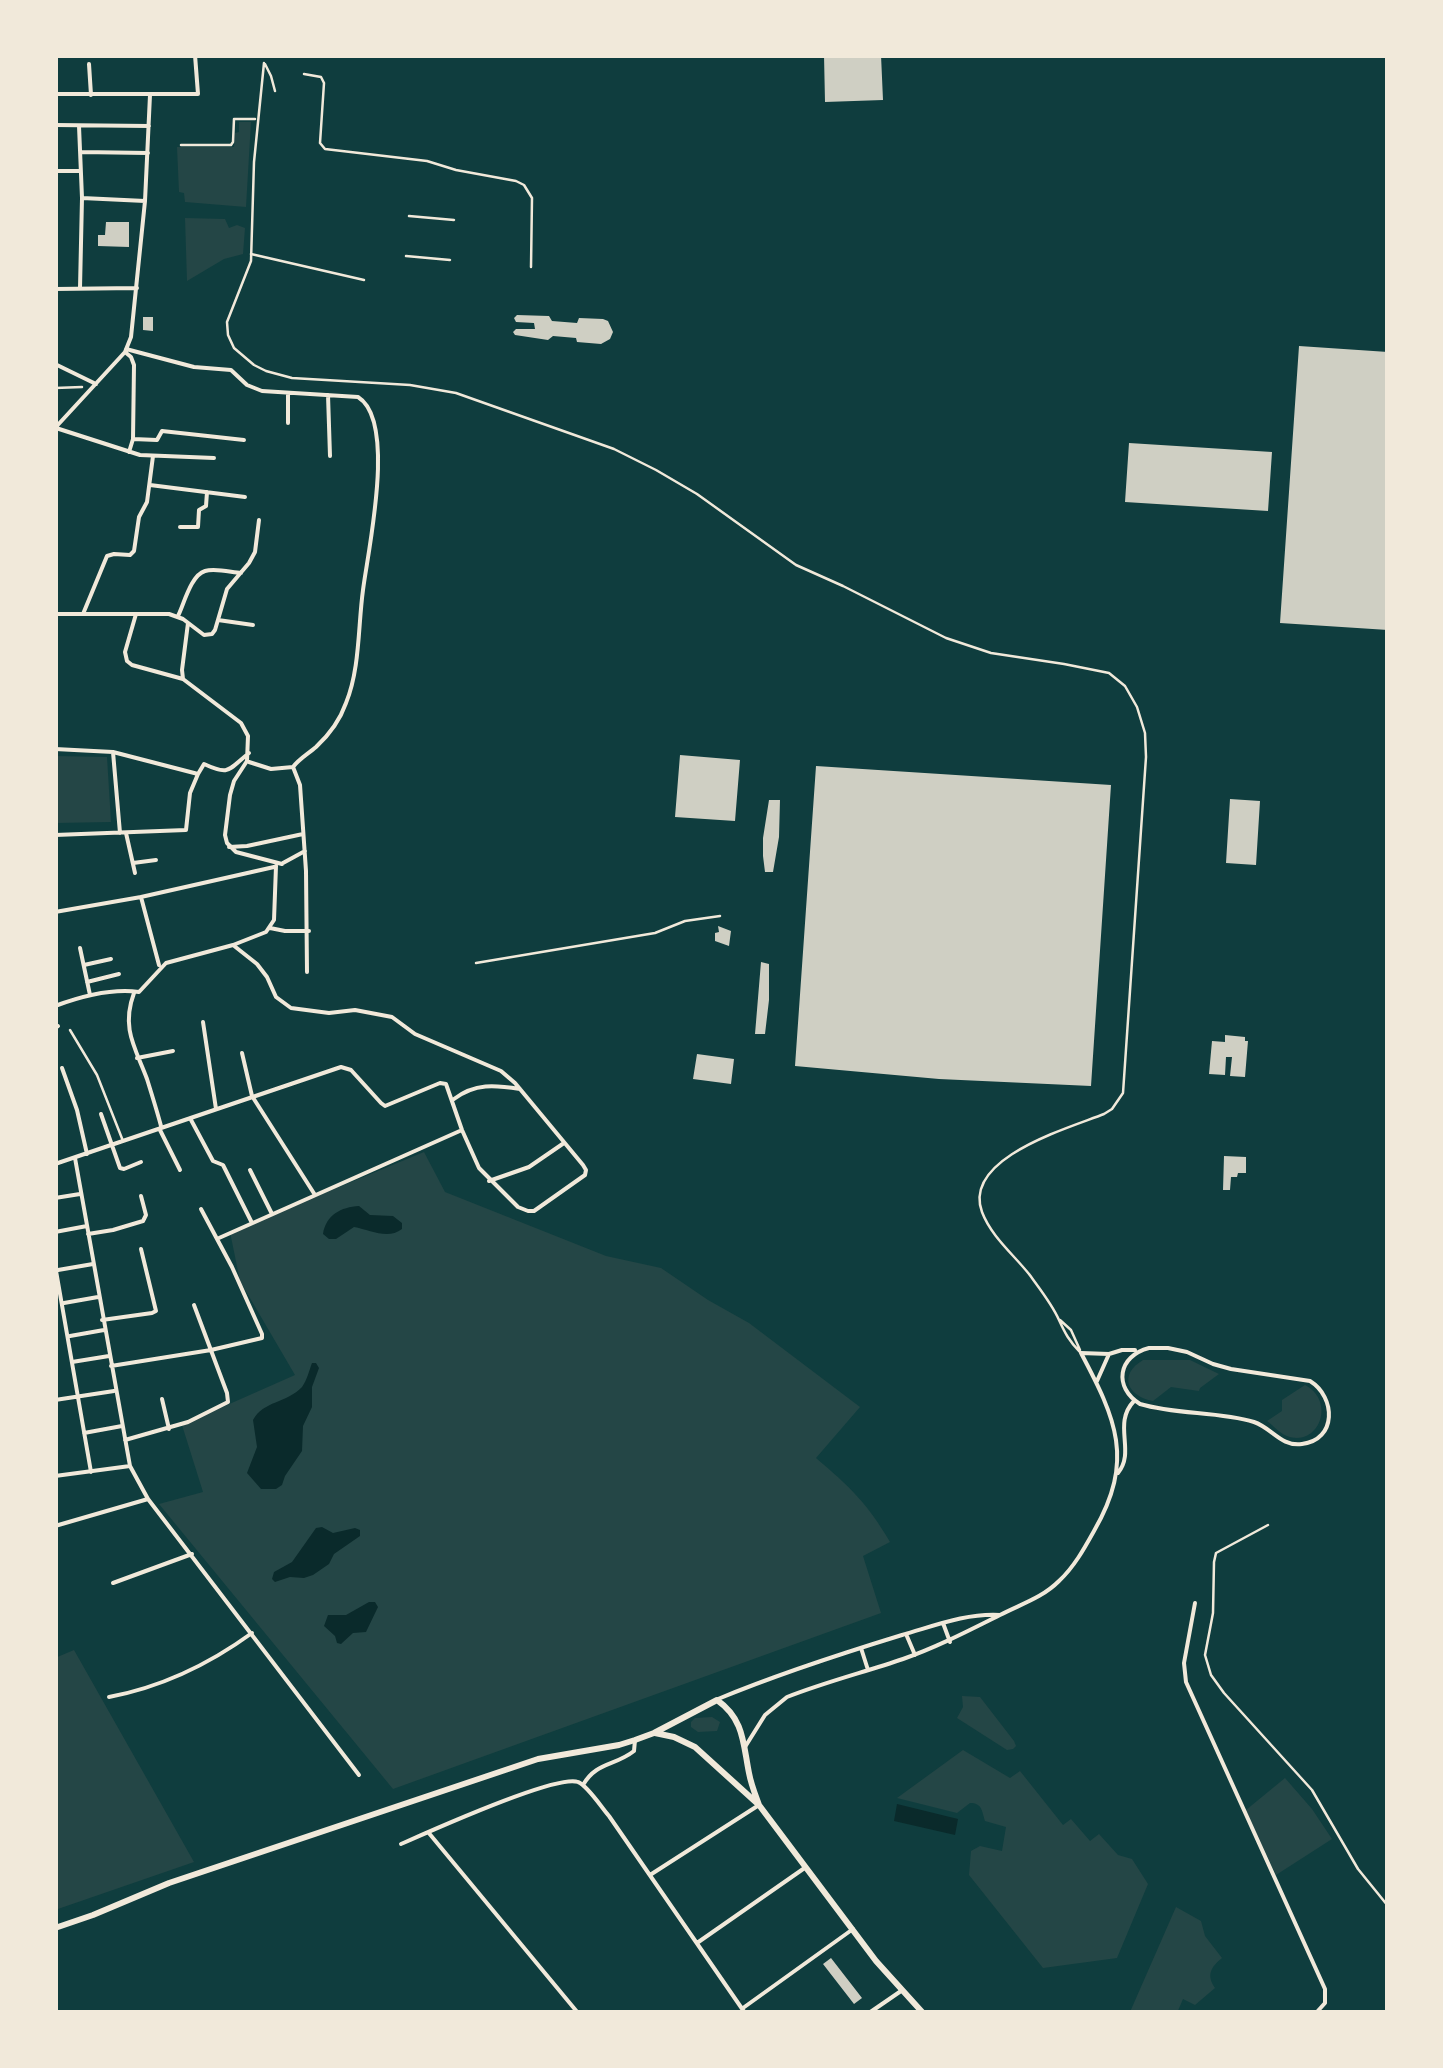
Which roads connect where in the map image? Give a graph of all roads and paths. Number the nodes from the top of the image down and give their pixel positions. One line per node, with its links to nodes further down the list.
1 (195, 55): 7 (street)
2 (90, 64): 6 (street)
3 (304, 74): 24 (street)
4 (274, 90): 8 (street)
5 (55, 94): 6 (street)
6 (91, 95): 7 (street)
7 (150, 95): 11 (street)
8 (258, 119): 12 (street); 21 (street)
9 (55, 126): 10 (street)
10 (79, 126): 11 (street); 13 (street)
11 (149, 126): 14 (street)
12 (180, 145)
13 (80, 152): 14 (street); 15 (street)
14 (148, 153): 18 (street)
15 (81, 171): 16 (street); 17 (street)
16 (55, 172)
17 (82, 198): 18 (street); 26 (street)
18 (145, 202): 27 (street)
19 (408, 216): 20 (street)
20 (454, 220)
21 (252, 254): 25 (street); 130 (street)
22 (406, 256): 23 (street)
23 (450, 260)
24 (531, 267)
25 (364, 280)
26 (80, 288): 27 (street); 28 (street)
27 (138, 288): 29 (street)
28 (55, 289)
29 (126, 350): 31 (street); 33 (street); 37 (street)
30 (55, 364): 31 (street)
31 (95, 385): 32 (path); 36 (street)
32 (55, 388)
33 (288, 394): 34 (street); 35 (street)
34 (328, 395): 41 (street); 61 (street)
35 (288, 422)
36 (55, 428): 39 (street)
37 (133, 439): 38 (street); 39 (street)
38 (244, 440)
39 (129, 452): 40 (street)
40 (153, 456): 42 (street); 43 (street)
41 (330, 456)
42 (214, 458)
43 (150, 485): 44 (street); 50 (street)
44 (207, 492): 45 (street); 47 (street)
45 (245, 497)
46 (259, 520): 48 (street)
47 (180, 527)
48 (241, 572): 52 (street); 53 (street)
49 (55, 614): 50 (street)
50 (83, 614): 51 (street)
51 (136, 614): 52 (street); 56 (street)
52 (178, 616): 54 (street)
53 (218, 620): 54 (street); 55 (street)
54 (188, 623): 56 (street)
55 (253, 626)
56 (183, 679): 59 (street)
57 (55, 749): 58 (street)
58 (113, 752): 62 (street); 63 (street)
59 (249, 752): 60 (street); 62 (street)
60 (247, 761): 61 (street); 66 (street)
61 (292, 766): 64 (street)
62 (198, 774): 63 (street)
63 (123, 833): 65 (street); 69 (street)
64 (303, 834): 66 (street); 67 (street)
65 (55, 835)
66 (229, 847): 70 (street)
67 (305, 851): 70 (street); 76 (street)
68 (156, 860): 69 (street)
69 (133, 863): 71 (street)
70 (279, 865): 72 (street); 75 (street)
71 (135, 873)
72 (140, 897): 73 (street); 82 (street)
73 (55, 912)
74 (720, 916): 80 (path)
75 (270, 928): 76 (street); 77 (street)
76 (308, 930): 83 (street)
77 (232, 945): 82 (street); 95 (street)
78 (80, 948): 81 (street)
79 (112, 959): 81 (street)
80 (476, 964)
81 (84, 966): 85 (street)
82 (160, 967): 86 (street)
83 (307, 972)
84 (119, 974): 85 (street)
85 (88, 982): 87 (street)
86 (134, 993): 87 (street); 93 (street)
87 (90, 995): 88 (street)
88 (55, 1006)
89 (203, 1022): 98 (street)
90 (70, 1030): 103 (street)
91 (173, 1052): 93 (street)
92 (242, 1053): 96 (street)
93 (137, 1058): 101 (street)
94 (62, 1068): 106 (street)
95 (520, 1089): 97 (street); 104 (street)
96 (252, 1096): 97 (street); 98 (street); 114 (street)
97 (452, 1101): 102 (street)
98 (216, 1109): 100 (street)
99 (101, 1114): 105 (street)
100 (190, 1118): 101 (street); 119 (street)
101 (160, 1128): 103 (street); 110 (street)
102 (462, 1130): 112 (street); 114 (street)
103 (123, 1141): 105 (street)
104 (564, 1143): 112 (street); 112 (street)
105 (112, 1145): 106 (street); 108 (street)
106 (86, 1154): 107 (street)
107 (75, 1158): 109 (street); 113 (street)
108 (141, 1162)
109 (55, 1164)
110 (180, 1170)
111 (250, 1170): 118 (street)
112 (489, 1181)
113 (81, 1194): 116 (street); 120 (street)
114 (315, 1195): 118 (street)
115 (142, 1196): 122 (street)
116 (55, 1198)
117 (202, 1209): 123 (street)
118 (272, 1214): 119 (street)
119 (252, 1223): 123 (street)
120 (86, 1226): 121 (street); 122 (street)
121 (55, 1232)
122 (88, 1234): 125 (street)
123 (218, 1238): 134 (street)
124 (140, 1249): 131 (street)
125 (93, 1264): 126 (street); 127 (street)
126 (56, 1268): 128 (street)
127 (98, 1297): 128 (street); 131 (street)
128 (62, 1303): 133 (street)
129 (194, 1305): 134 (street)
130 (1059, 1319): 136 (street); 136 (street)
131 (102, 1320): 132 (street)
132 (104, 1330): 133 (street); 138 (street)
133 (68, 1336): 139 (street)
134 (211, 1350): 140 (street); 148 (street)
135 (1138, 1351): 137 (street); 146 (street); 146 (street)
136 (1081, 1353): 137 (street); 141 (street)
137 (1108, 1354): 141 (street)
138 (109, 1356): 139 (street); 140 (street)
139 (72, 1362): 143 (street)
140 (111, 1366): 142 (street)
141 (1096, 1382): 153 (street)
142 (116, 1390): 143 (street); 147 (street)
143 (78, 1396): 145 (street); 149 (street)
144 (162, 1399): 148 (street)
145 (55, 1400)
146 (1134, 1402): 153 (street)
147 (122, 1426): 149 (street); 150 (street)
148 (169, 1429): 150 (street)
149 (84, 1433): 152 (street)
150 (125, 1440): 151 (street)
151 (130, 1466): 152 (street); 155 (street)
152 (91, 1472): 154 (street)
153 (1118, 1474): 161 (street)
154 (55, 1476)
155 (148, 1498): 157 (street); 158 (street)
156 (1268, 1525): 181 (path)
157 (55, 1526)
158 (192, 1554): 159 (street); 163 (street)
159 (113, 1583)
160 (1195, 1603): 190 (street)
161 (1000, 1615): 162 (street); 165 (street)
162 (943, 1622): 164 (street); 165 (street)
163 (252, 1633): 169 (street); 174 (street)
164 (906, 1634): 166 (street); 167 (street)
165 (950, 1642): 167 (street)
166 (861, 1648): 168 (street); 170 (street)
167 (914, 1655): 168 (street)
168 (868, 1670): 173 (street)
169 (109, 1697)
170 (716, 1700): 171 (main road); 173 (main road)
171 (654, 1732): 172 (main road); 176 (main road)
172 (635, 1740): 175 (street); 182 (main road)
173 (746, 1747): 176 (main road)
174 (359, 1775)
175 (583, 1784): 177 (street); 180 (street)
176 (758, 1805): 179 (main road); 180 (street)
177 (428, 1832): 178 (street); 187 (street)
178 (401, 1844)
179 (806, 1867): 183 (main road); 184 (street)
180 (650, 1875): 184 (street)
181 (1388, 1906)
182 (55, 1928)
183 (852, 1929): 185 (main road); 186 (street)
184 (697, 1943): 186 (street)
185 (902, 1991): 188 (street); 189 (main road)
186 (743, 2011)
187 (578, 2013)
188 (868, 2013)
189 (922, 2013)
190 (1316, 2013)

